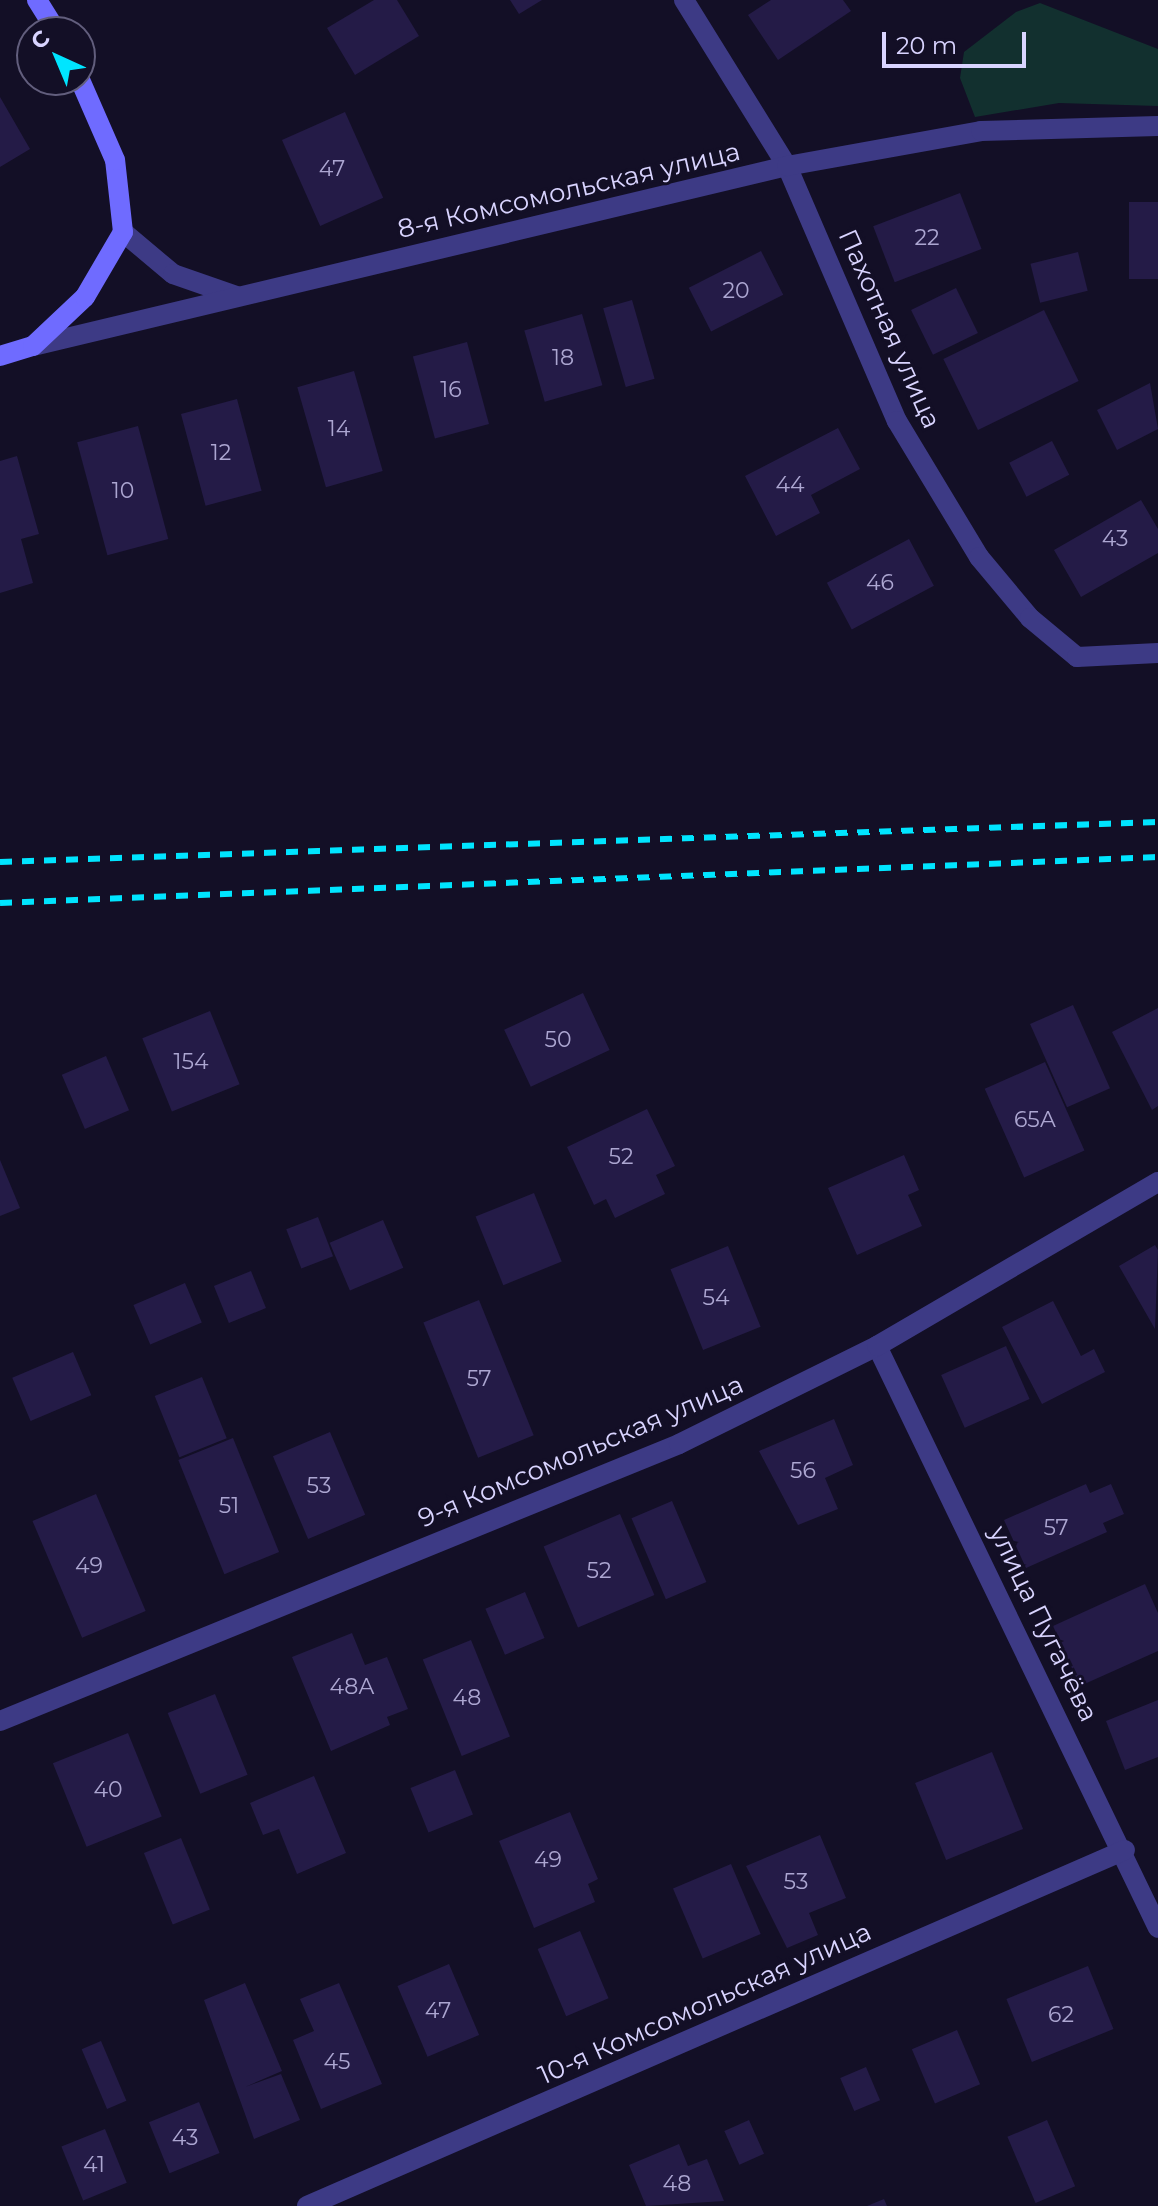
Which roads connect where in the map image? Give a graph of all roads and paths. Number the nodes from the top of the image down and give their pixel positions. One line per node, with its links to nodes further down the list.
1 (684, 0): 4 (street, Пахотная улица)
2 (87, 96): 5 (main road)
3 (1158, 126): 4 (street, 8-я Комсомольская улица)
4 (787, 166): 6 (street, 8-я Комсомольская улица); 9 (street, Пахотная улица)
5 (123, 232): 6 (street); 7 (main road)
6 (236, 296): 7 (street, 8-я Комсомольская улица)
7 (33, 346): 8 (main road, 8-я Комсомольская улица)
8 (0, 356)
9 (1158, 653)
10 (1158, 1182): 11 (street, 9-я Комсомольская улица)
11 (877, 1346): 12 (street, 9-я Комсомольская улица); 13 (street, улица Пугачёва)
12 (0, 1721)
13 (1125, 1850): 14 (street, улица Пугачёва); 15 (street, 10-я Комсомольская улица)
14 (1158, 1928)
15 (307, 2206)

